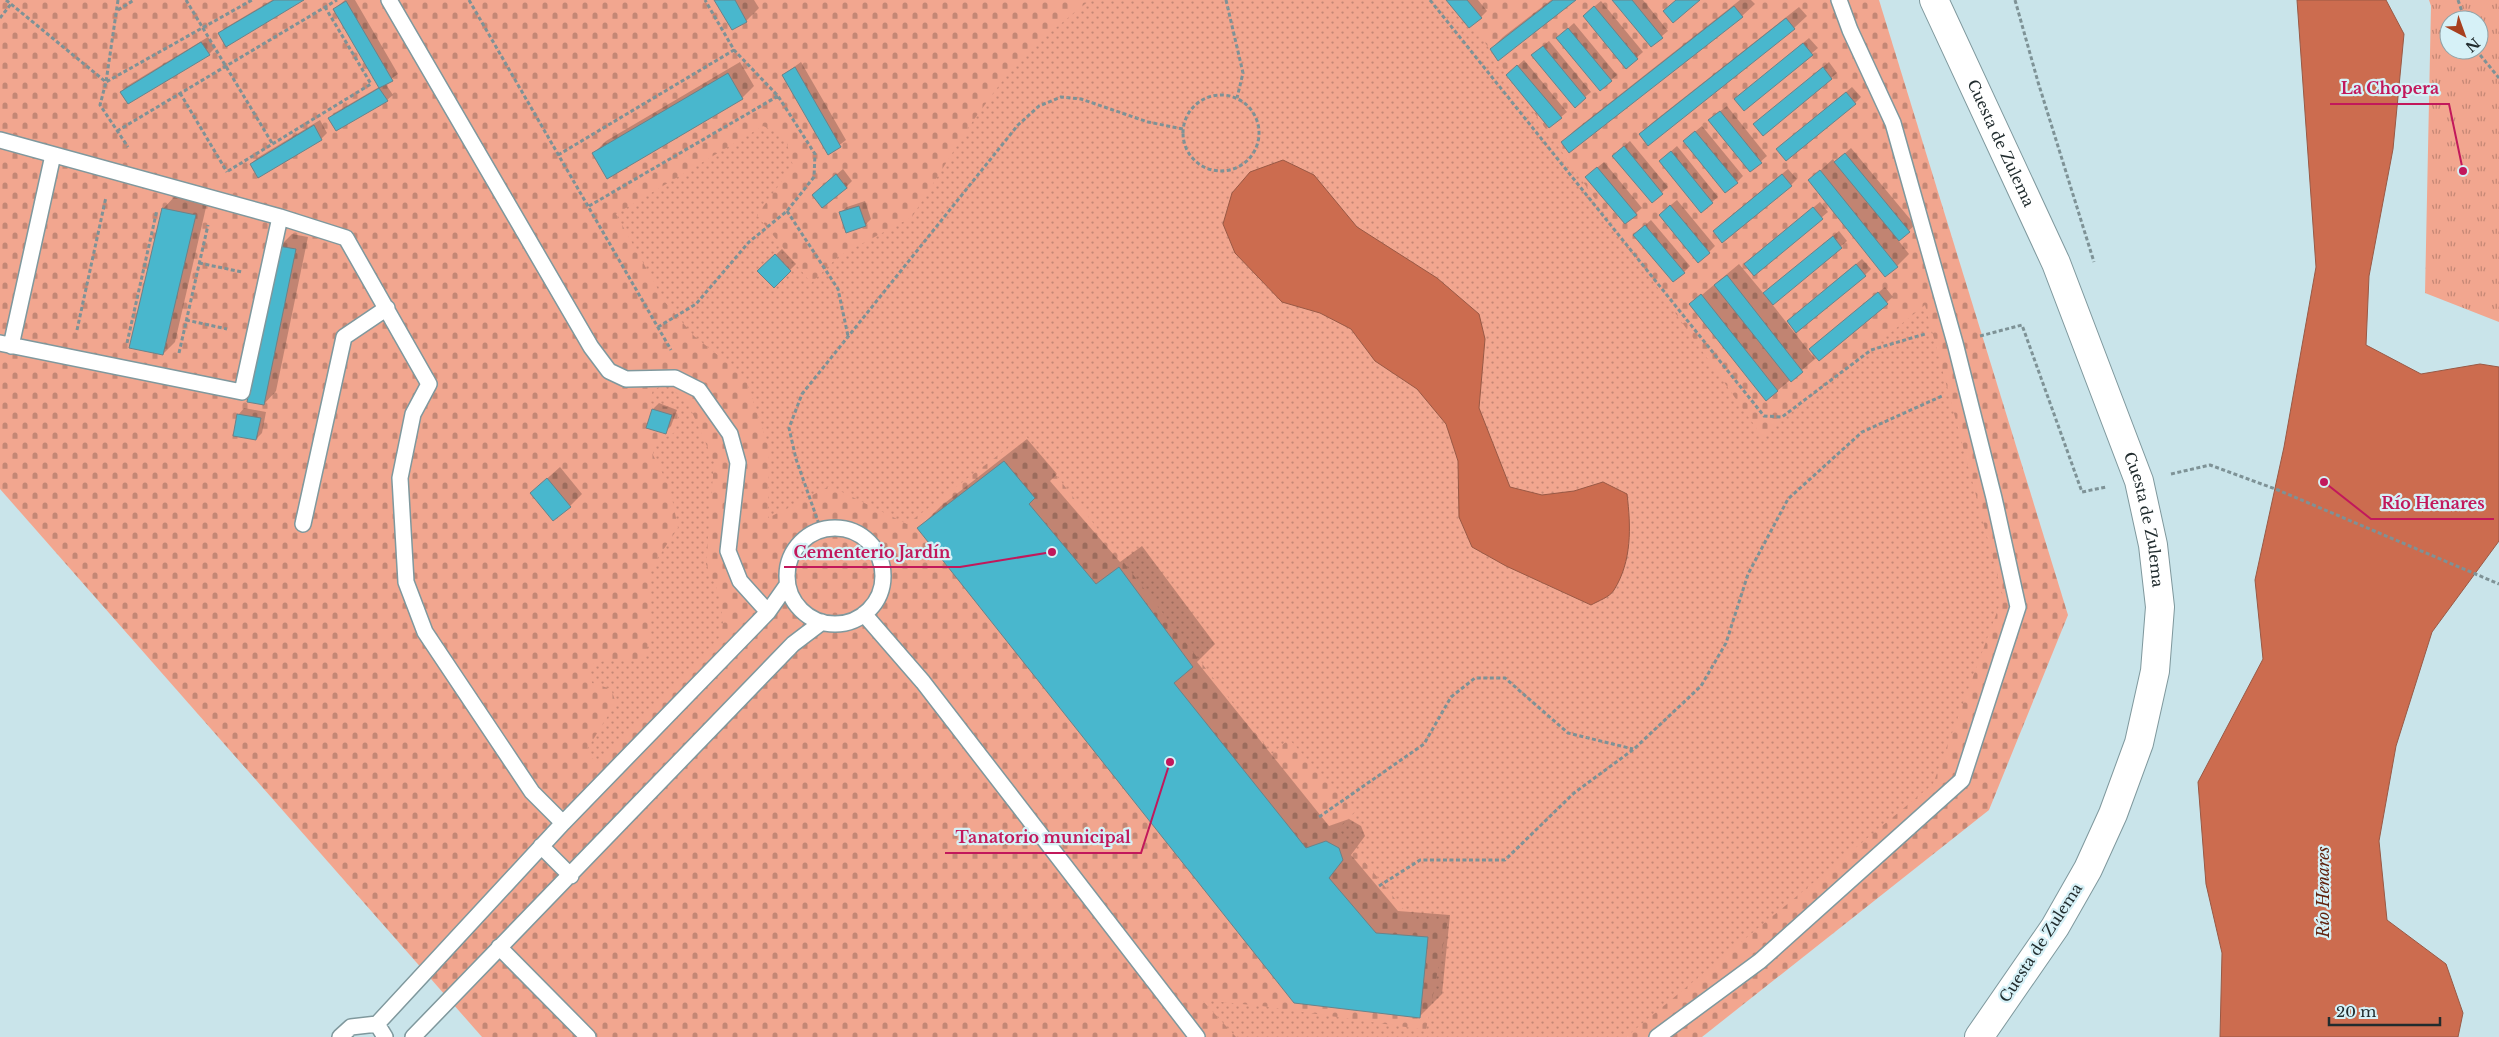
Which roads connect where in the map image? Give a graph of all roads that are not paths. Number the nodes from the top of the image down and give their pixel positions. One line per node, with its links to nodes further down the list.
1 (389, 0): 11 (lane)
2 (1839, 0): 24 (lane)
3 (1934, 0): 25 (street, Cuesta de Zulema)
4 (0, 140): 5 (lane)
5 (53, 154): 6 (lane); 8 (lane)
6 (280, 217): 7 (lane); 8 (lane)
7 (387, 308): 9 (lane); 14 (lane)
8 (6, 344)
9 (303, 524)
10 (788, 585): 11 (lane); 12 (lane); 13 (lane)
11 (768, 612): 14 (lane)
12 (864, 614): 13 (lane); 23 (lane)
13 (822, 622): 16 (lane)
14 (563, 823): 15 (lane)
15 (541, 846): 16 (lane); 18 (lane)
16 (571, 876): 17 (lane)
17 (499, 947): 21 (lane); 22 (lane)
18 (377, 1024): 19 (lane); 20 (lane)
19 (340, 1037)
20 (385, 1037)
21 (413, 1037)
22 (588, 1037)
23 (1197, 1037)
24 (1658, 1037)
25 (1979, 1037)

